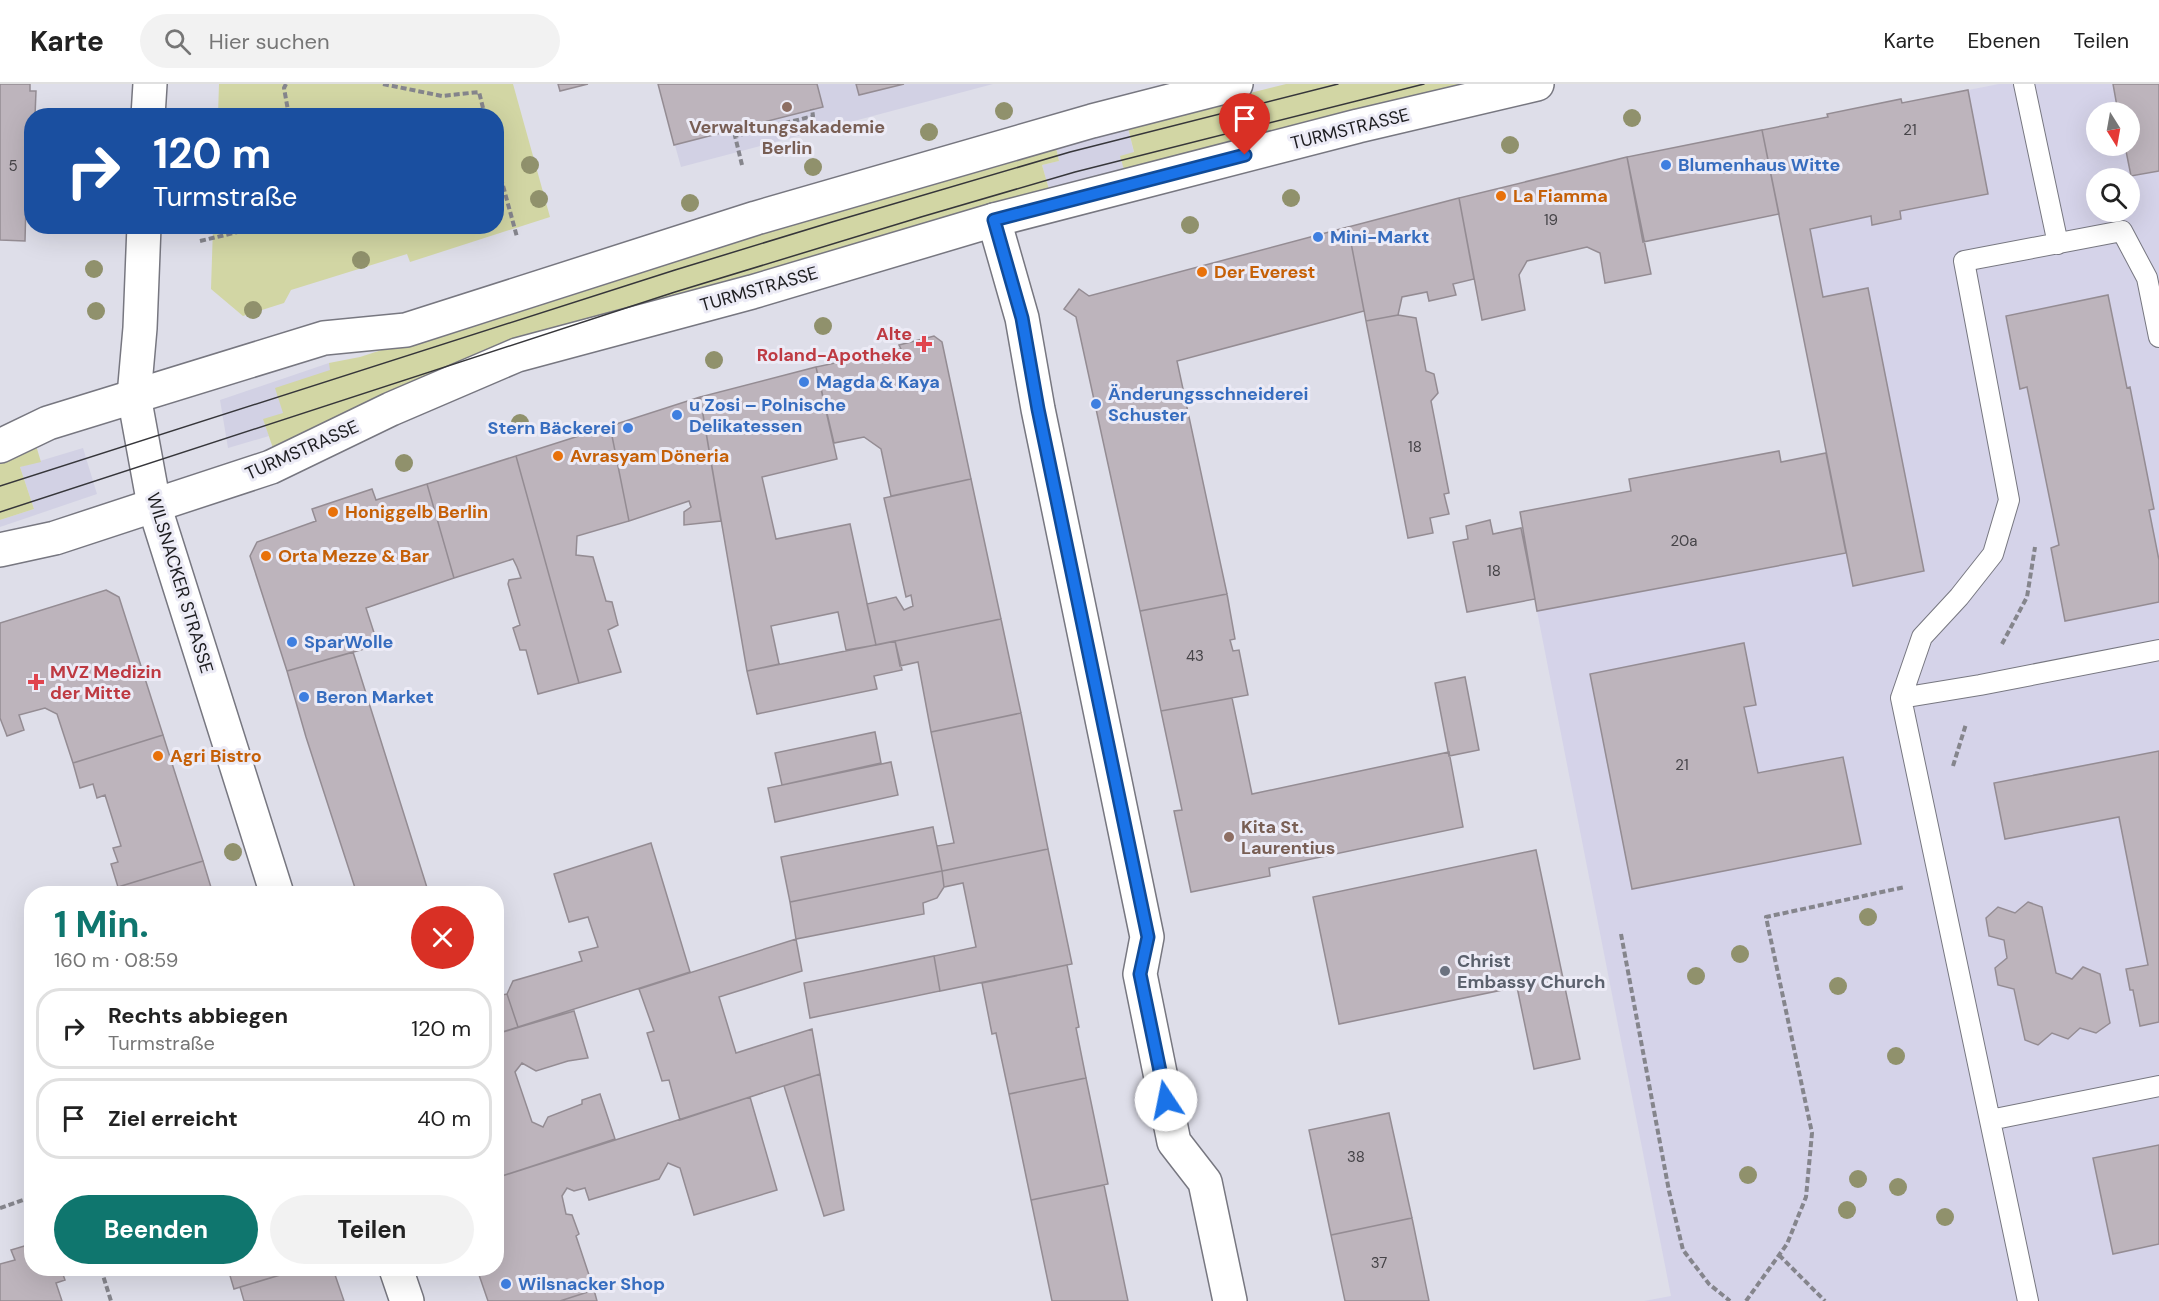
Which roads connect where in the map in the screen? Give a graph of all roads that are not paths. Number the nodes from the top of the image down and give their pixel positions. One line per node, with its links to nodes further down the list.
1 (150, 84): 5 (main road)
2 (1236, 84): 10 (main road)
3 (1538, 84): 6 (main road, TURMSTRASSE)
4 (2024, 84): 8 (lane)
5 (148, 108)
6 (994, 220): 12 (main road, TURMSTRASSE); 21 (main road)
7 (144, 234): 10 (main road, WILSNACKER STRASSE)
8 (2058, 244): 9 (lane); 15 (lane)
9 (2159, 337)
10 (134, 396): 11 (main road); 12 (main road, WILSNACKER STRASSE)
11 (0, 446)
12 (154, 506): 13 (main road, TURMSTRASSE); 16 (main road, WILSNACKER STRASSE)
13 (0, 550)
14 (2159, 650): 15 (lane)
15 (1901, 698): 18 (lane)
16 (274, 886)
17 (2159, 1086): 18 (lane)
18 (1990, 1120): 22 (lane)
19 (398, 1276): 20 (main road)
20 (406, 1301)
21 (1230, 1301)
22 (2028, 1301)

